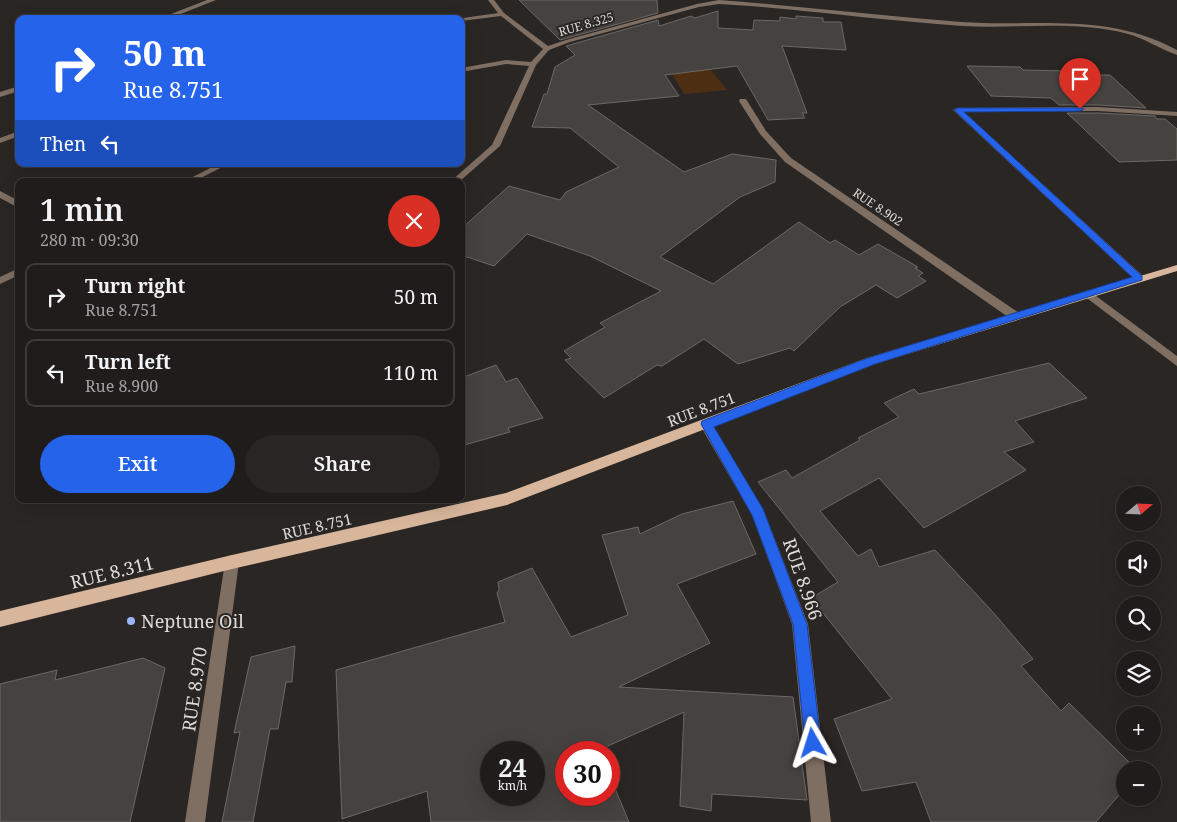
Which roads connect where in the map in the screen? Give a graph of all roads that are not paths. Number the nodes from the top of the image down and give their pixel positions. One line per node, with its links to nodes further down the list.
1 (212, 0): 4 (street)
2 (491, 0): 3 (street)
3 (502, 14): 5 (street); 6 (street)
4 (172, 15)
5 (465, 18)
6 (546, 49): 7 (street, RUE 8.325); 8 (street, RUE 8.325)
7 (1177, 53)
8 (533, 64): 9 (street); 18 (street, RUE 8.325)
9 (465, 69)
10 (15, 89): 11 (street)
11 (0, 95)
12 (743, 102): 26 (street, RUE 8.902)
13 (1177, 114): 23 (street)
14 (15, 134): 15 (street)
15 (0, 140)
16 (218, 167): 17 (street)
17 (195, 178)
18 (459, 178)
19 (0, 194): 20 (street)
20 (15, 203)
21 (1177, 268): 23 (main road, RUE 8.751)
22 (15, 273): 24 (street)
23 (1139, 278): 25 (main road, RUE 8.751)
24 (0, 281)
25 (1088, 294): 26 (main road, RUE 8.751); 27 (street)
26 (1015, 316): 28 (main road, RUE 8.751)
27 (1177, 362)
28 (706, 424): 29 (main road, RUE 8.751); 32 (street, RUE 8.966)
29 (232, 562): 30 (main road, RUE 8.311); 31 (street, RUE 8.970)
30 (0, 619)
31 (195, 822)
32 (821, 822)

